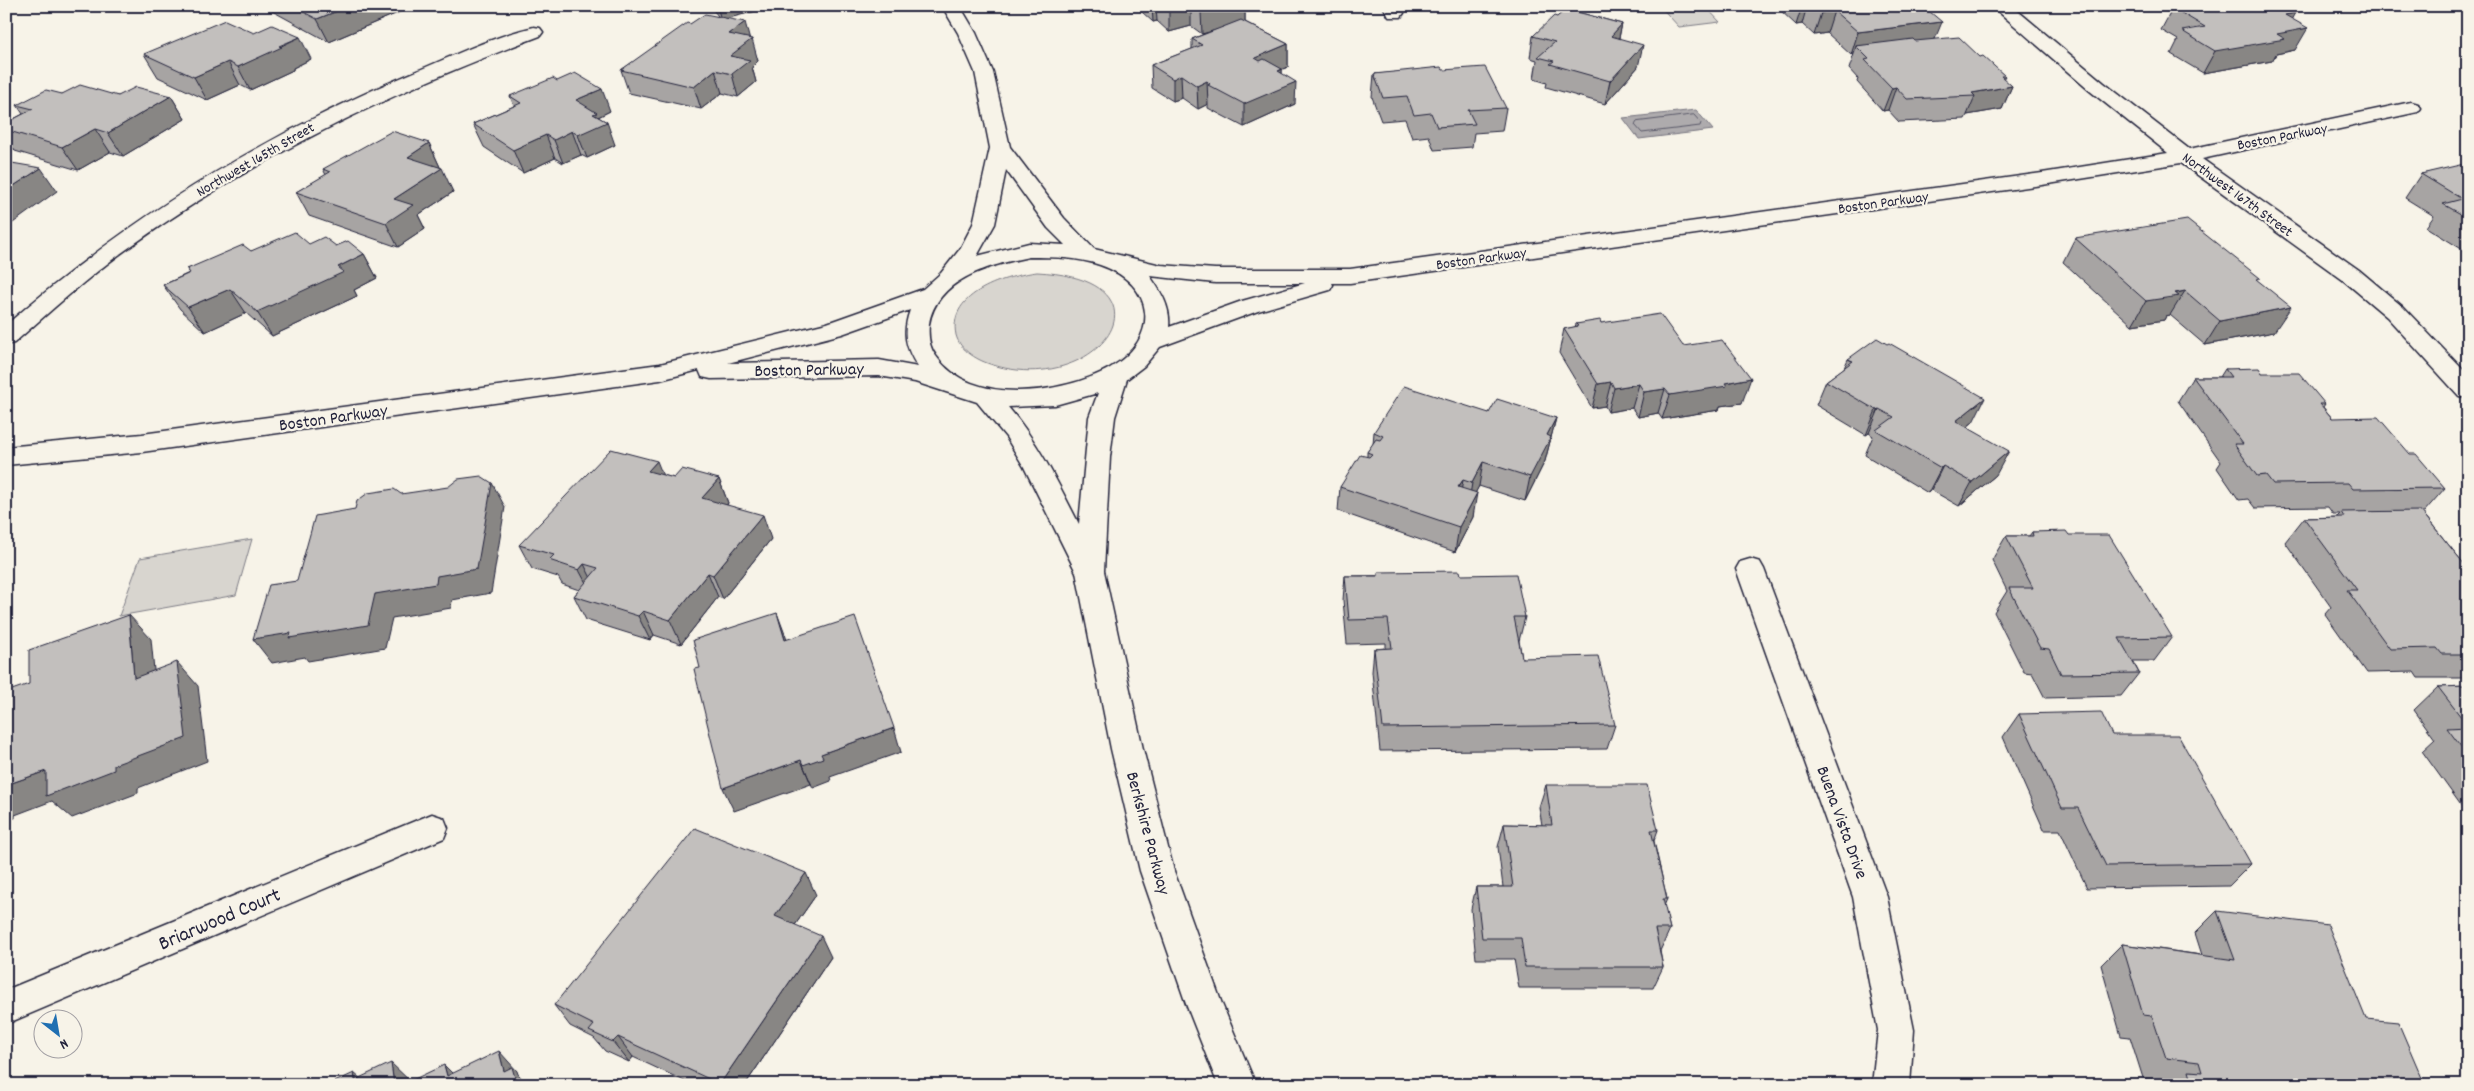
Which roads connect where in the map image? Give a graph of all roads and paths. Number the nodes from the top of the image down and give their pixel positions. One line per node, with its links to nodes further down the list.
1 (951, 6): 5 (street)
2 (2001, 6): 6 (street, Northwest 167th Street)
3 (534, 32): 12 (street, Northwest 165th Street)
4 (2411, 108): 6 (street, Boston Parkway)
5 (1000, 148): 7 (street); 10 (street)
6 (2184, 156): 9 (street, Boston Parkway); 17 (street, Northwest 167th Street)
7 (1086, 253): 8 (street); 10 (street)
8 (1111, 261): 9 (street, Boston Parkway); 13 (street)
9 (1350, 276): 13 (street, Boston Parkway)
10 (950, 278): 11 (street)
11 (932, 294): 14 (street, Boston Parkway); 16 (street)
12 (6, 338)
13 (1151, 342): 15 (street)
14 (660, 372): 16 (street, Boston Parkway); 19 (street, Boston Parkway)
15 (1116, 376): 18 (street); 21 (street, Berkshire Parkway)
16 (956, 385): 18 (street)
17 (2468, 390)
18 (985, 395): 21 (street, Berkshire Parkway)
19 (6, 456)
20 (1750, 569): 25 (street, Buena Vista Drive)
21 (1090, 572): 24 (street, Berkshire Parkway)
22 (432, 828): 23 (street, Briarwood Court)
23 (6, 1007)
24 (1238, 1085)
25 (1891, 1085)

